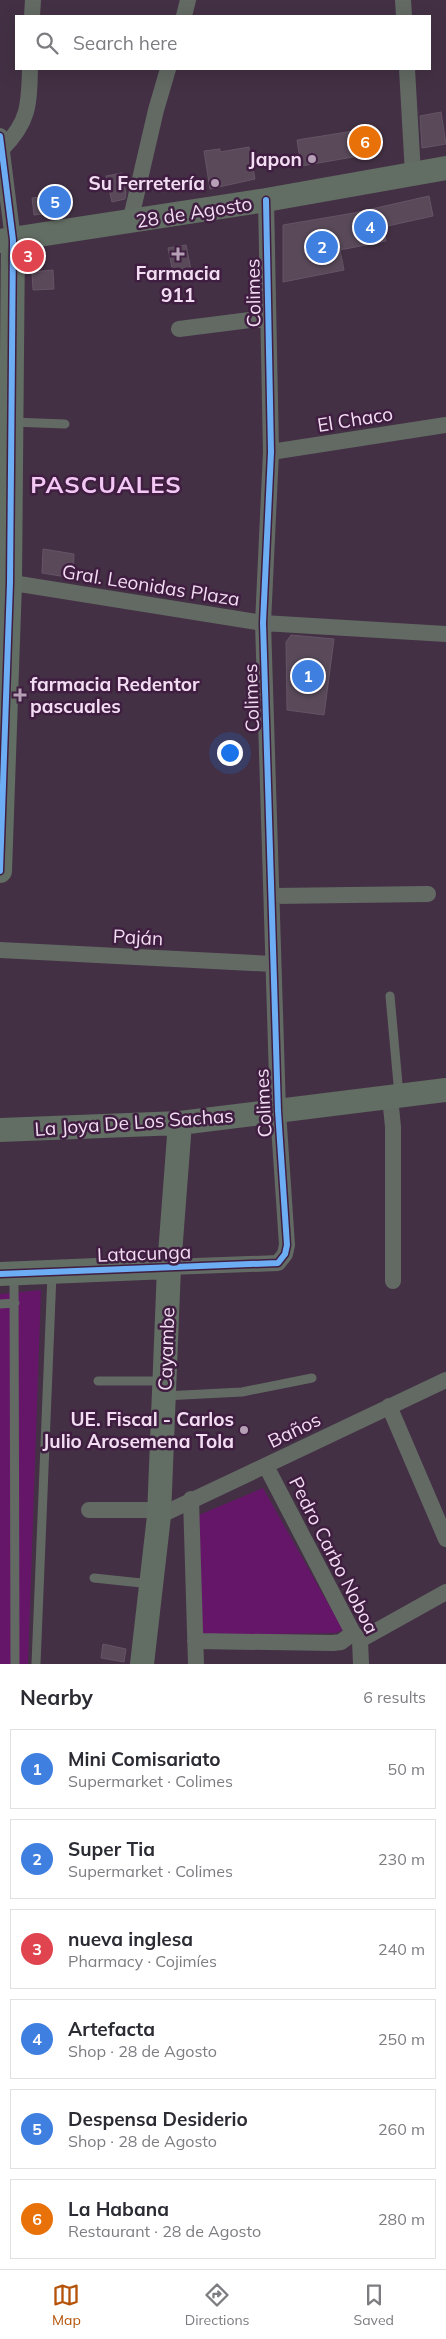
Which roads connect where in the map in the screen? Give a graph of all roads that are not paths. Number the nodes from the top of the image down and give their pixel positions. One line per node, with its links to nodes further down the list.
1 (33, 0): 4 (street)
2 (188, 0): 5 (street)
3 (403, 0): 6 (street)
4 (32, 15)
5 (184, 15)
6 (404, 15)
7 (30, 70): 10 (street)
8 (168, 70): 14 (street)
9 (407, 70): 12 (street)
10 (1, 142): 15 (street)
11 (446, 168): 12 (street, 28 de Agosto)
12 (413, 174): 13 (street, 28 de Agosto)
13 (266, 200): 14 (street, 28 de Agosto); 16 (street, Colimes)
14 (130, 222): 15 (street, 28 de Agosto)
15 (6, 241): 20 (street)
16 (268, 320): 17 (street); 21 (street, Colimes)
17 (179, 329)
18 (65, 424): 20 (lane)
19 (446, 425): 21 (street, El Chaco)
20 (8, 431): 22 (street)
21 (270, 452): 23 (street, Colimes)
22 (5, 582): 23 (street, Gral. Leonidas Plaza); 25 (street)
23 (263, 623): 24 (street, Gral. Leonidas Plaza); 28 (street, Colimes)
24 (446, 634)
25 (2, 782): 26 (street)
26 (0, 871)
27 (428, 894): 28 (street)
28 (272, 896): 30 (street, Colimes)
29 (0, 950): 30 (street, Paján)
30 (273, 964): 34 (street, Colimes)
31 (390, 996): 33 (lane)
32 (446, 1090): 33 (street, La Joya De Los Sachas)
33 (394, 1096): 34 (street, La Joya De Los Sachas); 41 (street)
34 (278, 1111): 35 (street, La Joya De Los Sachas); 37 (street, Colimes)
35 (180, 1123): 36 (street, La Joya De Los Sachas); 38 (street, Cayambe)
36 (0, 1130)
37 (285, 1254): 38 (street, Latacunga)
38 (169, 1267): 39 (street, Latacunga); 47 (street, Cayambe)
39 (52, 1271): 40 (street, Latacunga); 60 (lane)
40 (7, 1274): 42 (lane)
41 (393, 1281)
42 (15, 1303): 43 (lane); 59 (lane)
43 (0, 1304)
44 (312, 1378): 47 (lane)
45 (446, 1380): 48 (street, Baños)
46 (98, 1381): 47 (lane)
47 (164, 1389): 52 (street, Cayambe)
48 (389, 1406): 49 (street, Baños); 53 (street)
49 (266, 1466): 50 (street, Baños); 57 (street, Pedro Carbo Noboa)
50 (191, 1499): 52 (street, Baños); 58 (street)
51 (89, 1510): 52 (street)
52 (159, 1513): 55 (street, Cayambe)
53 (446, 1539)
54 (94, 1578): 55 (lane)
55 (152, 1584): 61 (street, Cayambe)
56 (446, 1592): 57 (street)
57 (356, 1637): 58 (street); 63 (street, Pedro Carbo Noboa)
58 (195, 1641): 62 (street)
59 (15, 1664)
60 (36, 1664)
61 (142, 1664)
62 (196, 1664)
63 (361, 1664)

